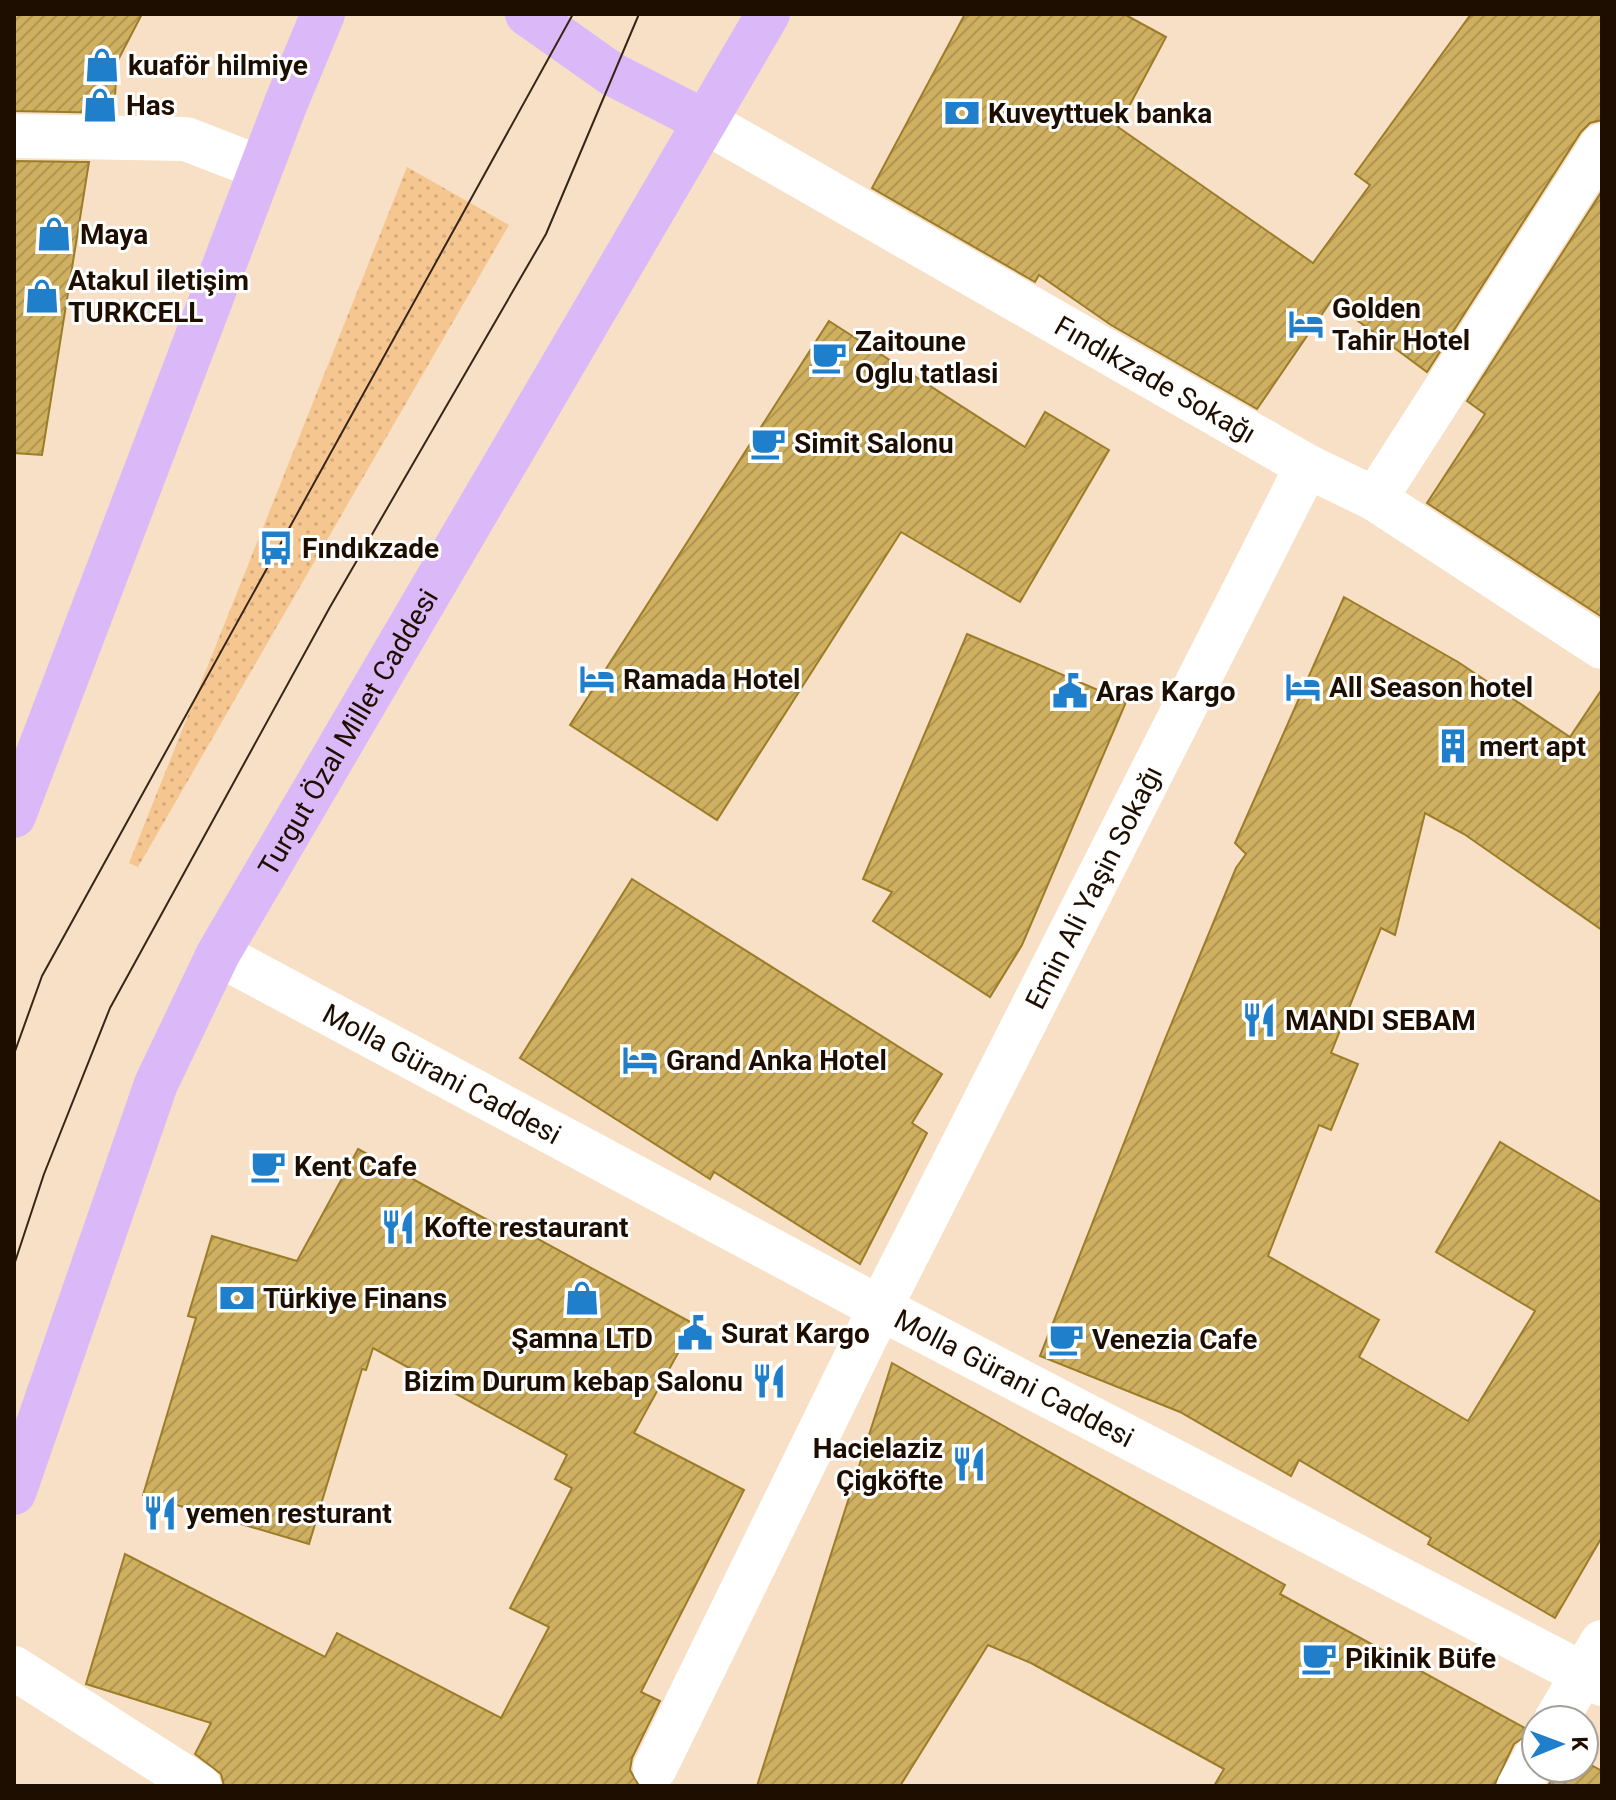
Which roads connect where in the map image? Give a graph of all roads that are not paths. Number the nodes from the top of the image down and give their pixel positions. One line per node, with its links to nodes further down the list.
1 (323, 14): 7 (main road)
2 (527, 14): 4 (main road)
3 (768, 14): 4 (main road, Turgut Özal Millet Caddesi)
4 (704, 121): 8 (street, Fındıkzade Sokağı); 12 (main road, Turgut Özal Millet Caddesi)
5 (14, 136): 7 (street)
6 (1602, 145): 9 (street)
7 (261, 168): 11 (main road)
8 (1307, 466): 9 (street, Fındıkzade Sokağı); 13 (street, Emin Ali Yaşin Sokağı)
9 (1375, 499): 10 (street, Fındıkzade Sokağı)
10 (1602, 647)
11 (14, 816)
12 (218, 954): 13 (street, Molla Gürani Caddesi); 14 (main road, Turgut Özal Millet Caddesi)
13 (880, 1308): 15 (street, Molla Gürani Caddesi); 18 (street, Emin Ali Yaşin Sokağı)
14 (14, 1493)
15 (1596, 1667): 17 (street)
16 (14, 1668): 19 (street)
17 (1568, 1704)
18 (655, 1768)
19 (199, 1786)

